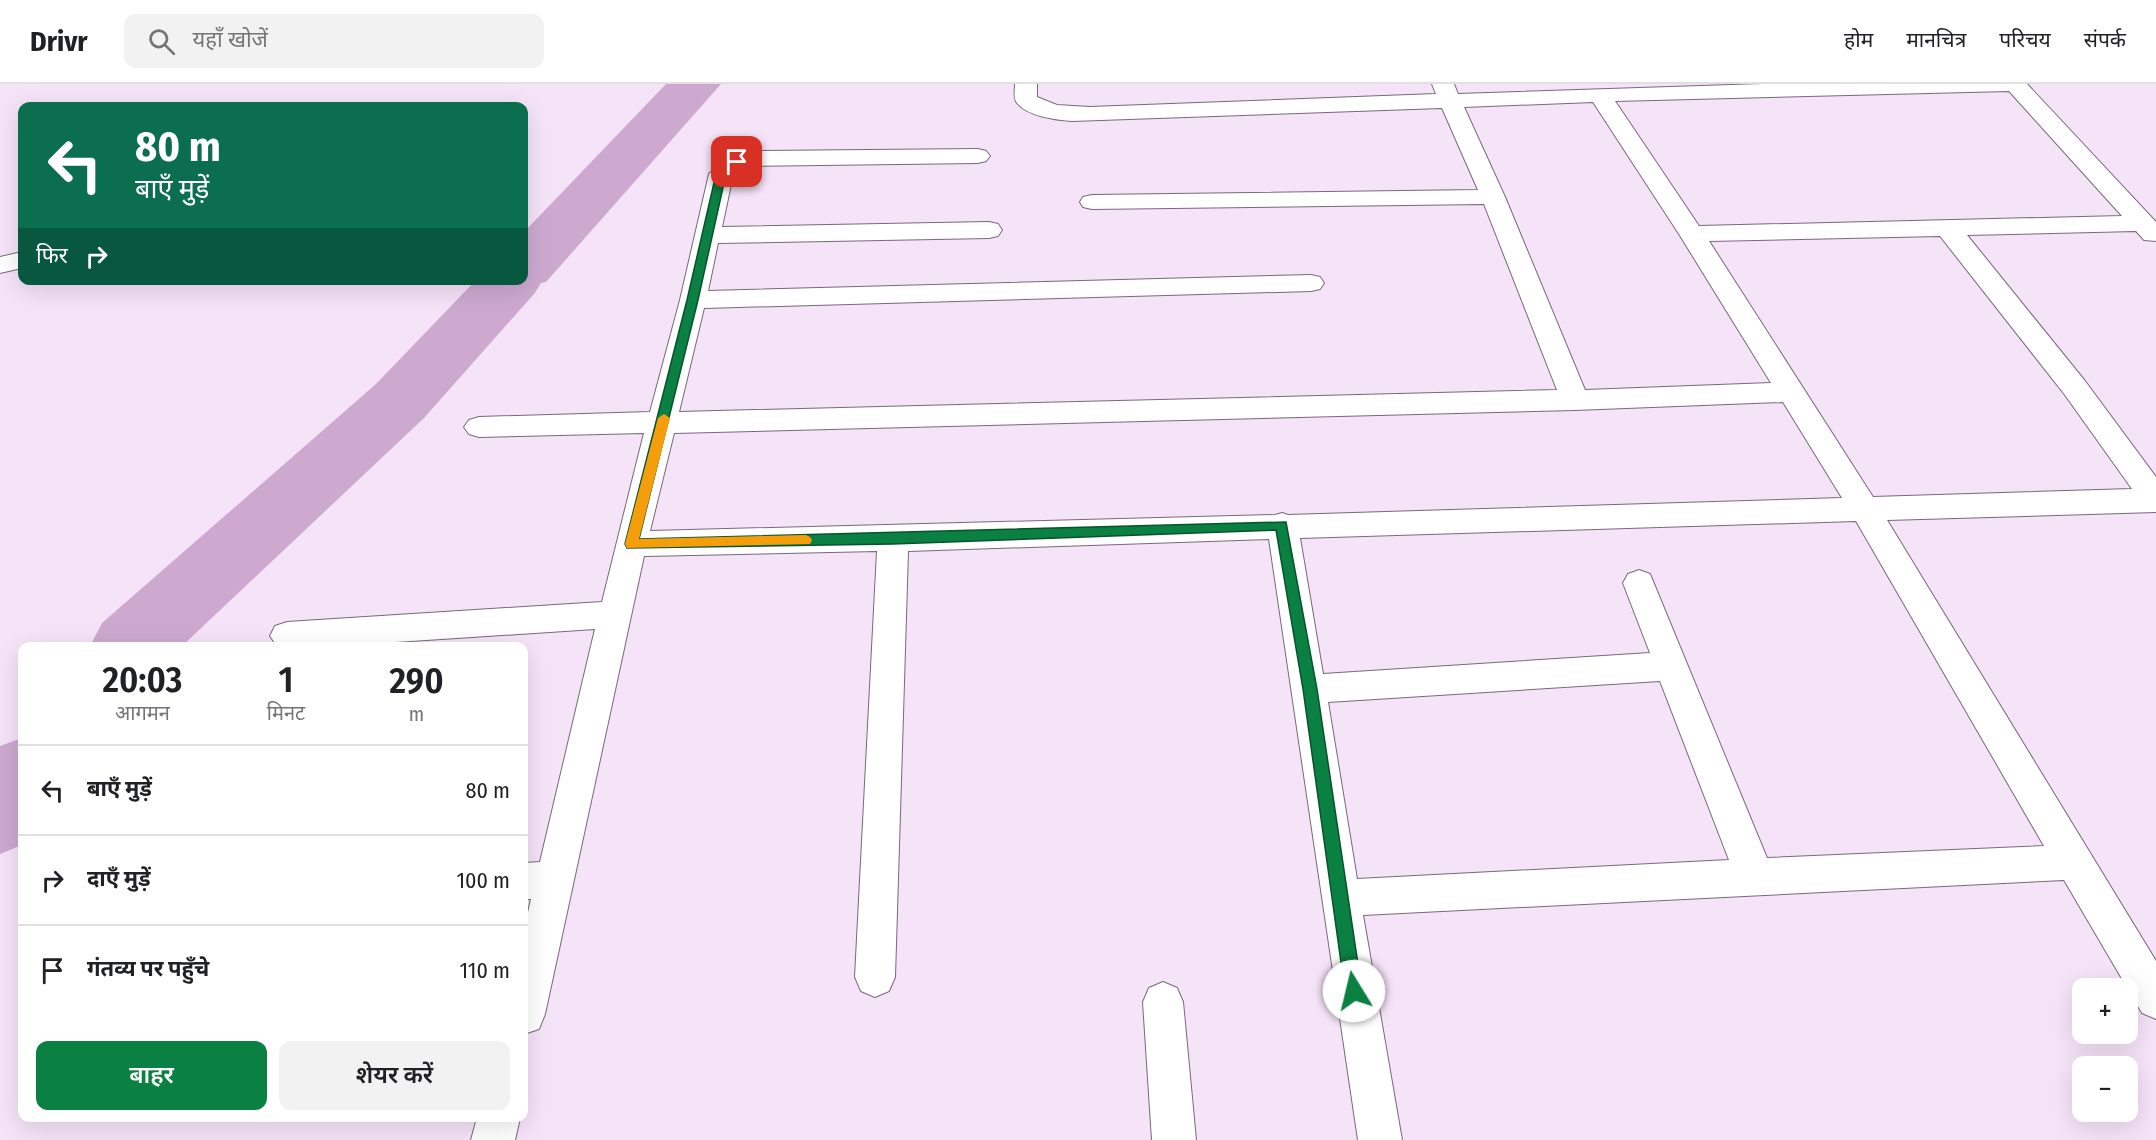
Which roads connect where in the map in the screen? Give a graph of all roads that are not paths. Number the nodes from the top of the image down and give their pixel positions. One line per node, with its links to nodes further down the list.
1 (1026, 84): 4 (street)
2 (2015, 84): 3 (street); 11 (street)
3 (1702, 88): 5 (street)
4 (1447, 93): 5 (street); 7 (street)
5 (1600, 95): 12 (street)
6 (978, 156): 13 (street)
7 (1493, 197): 8 (street); 19 (street)
8 (1092, 202)
9 (1946, 226): 11 (street); 12 (street); 22 (street)
10 (989, 230): 13 (street)
11 (2149, 230)
12 (1692, 234): 18 (street)
13 (708, 235): 17 (street)
14 (18, 261): 15 (street)
15 (0, 265)
16 (1311, 283): 17 (street)
17 (693, 300): 20 (street)
18 (1791, 392): 19 (street); 23 (street)
19 (1575, 400): 20 (street)
20 (663, 421): 21 (street); 26 (street)
21 (479, 427)
22 (2156, 500): 23 (street)
23 (1864, 508): 24 (street); 32 (street)
24 (1282, 525): 25 (street); 31 (street)
25 (893, 538): 26 (street); 36 (street)
26 (631, 544): 28 (street)
27 (1639, 583): 30 (street)
28 (615, 614): 29 (street); 34 (street)
29 (287, 636)
30 (1672, 666): 31 (street); 33 (street)
31 (1310, 689): 35 (street)
32 (2073, 862): 33 (street); 38 (street)
33 (1755, 877): 35 (street)
34 (540, 880): 37 (street)
35 (1340, 898): 43 (street)
36 (875, 976)
37 (528, 980)
38 (2156, 999)
39 (1163, 1002): 42 (street)
40 (498, 1122): 41 (street)
41 (493, 1140)
42 (1174, 1140)
43 (1380, 1140)

